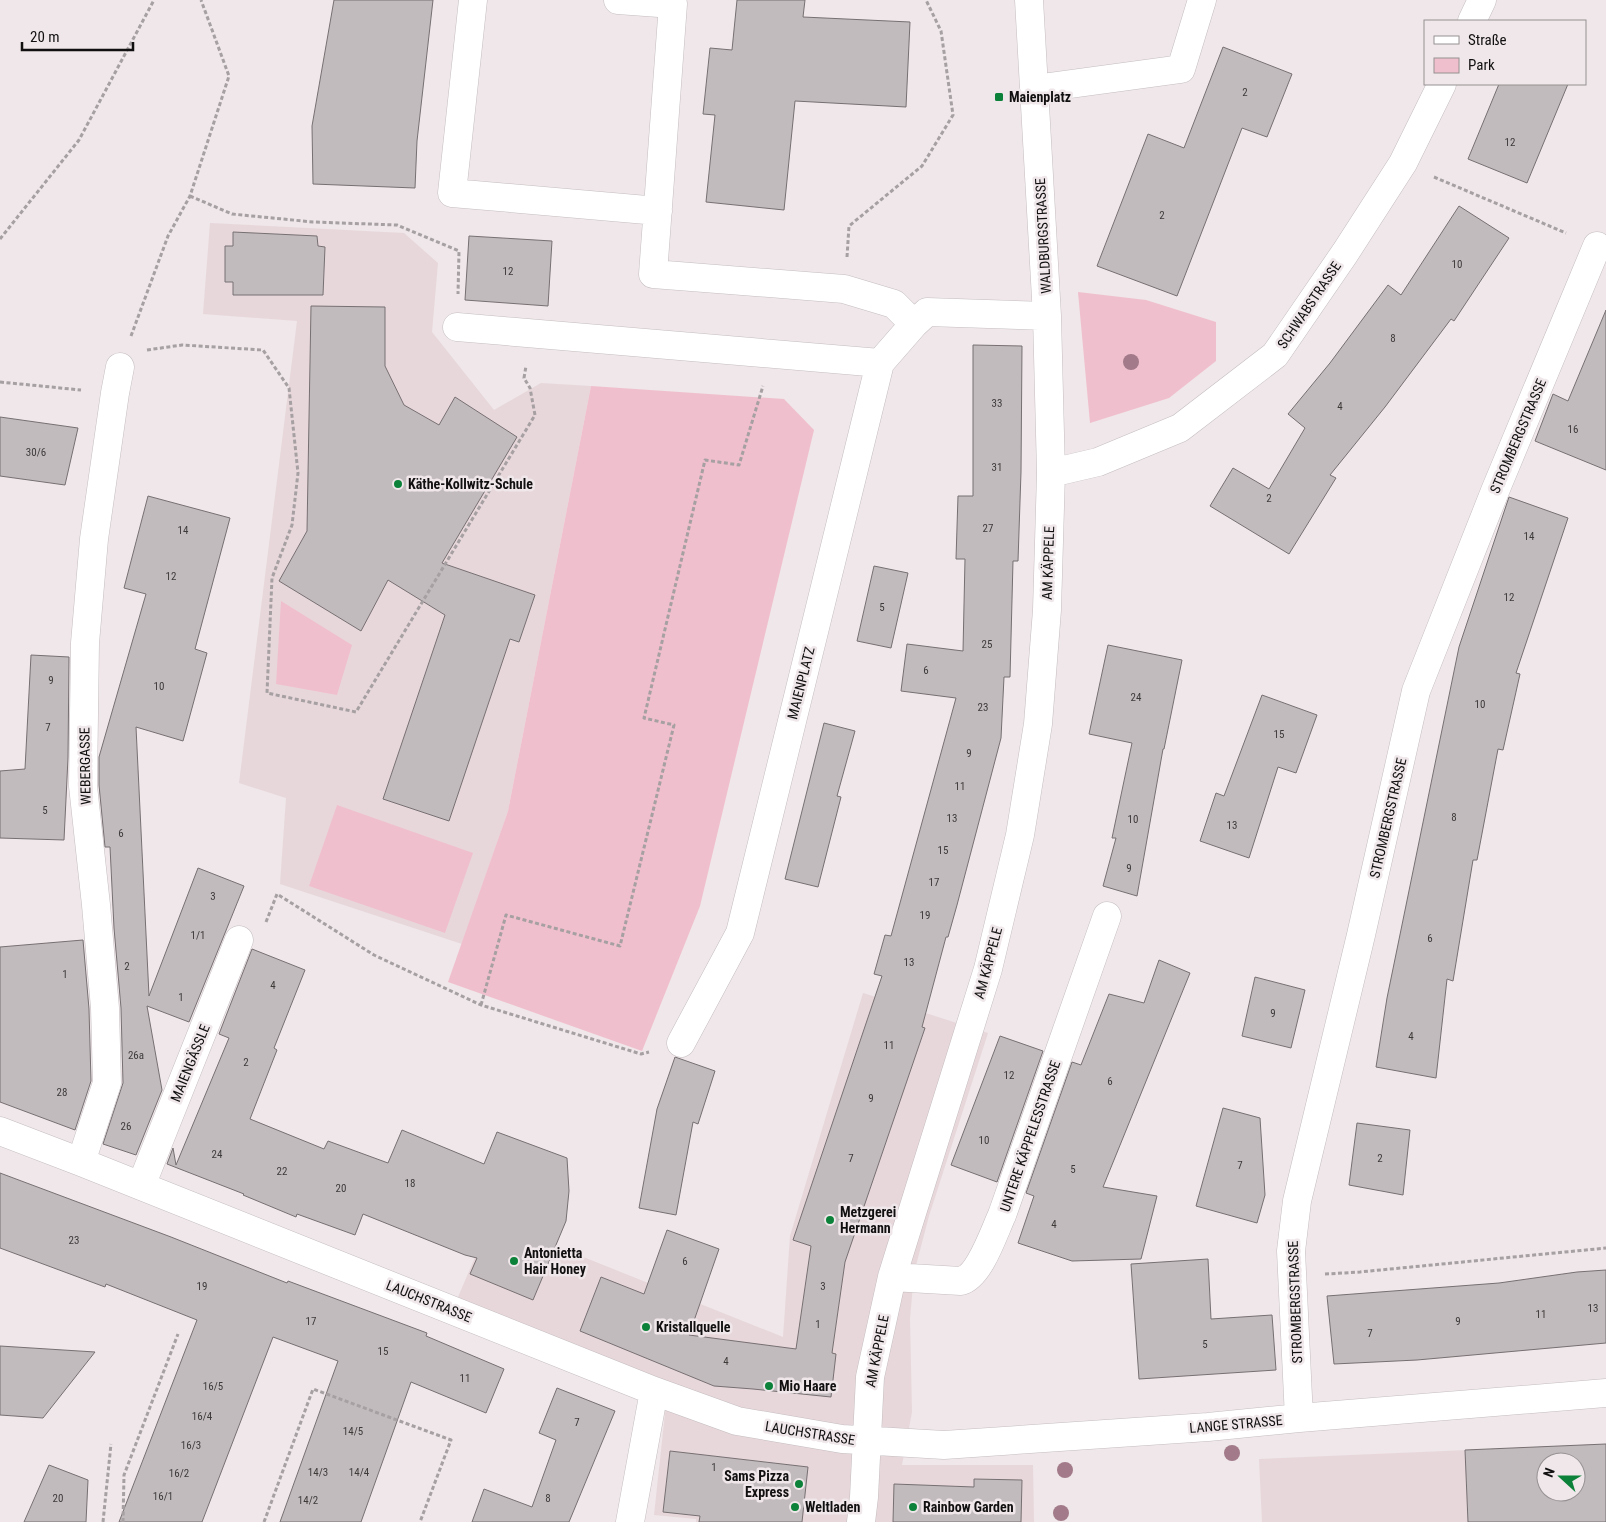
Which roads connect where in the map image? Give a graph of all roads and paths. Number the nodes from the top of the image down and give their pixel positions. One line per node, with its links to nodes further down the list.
1 (154, 0): 15 (path)
2 (201, 0): 13 (path)
3 (473, 0): 14 (street)
4 (618, 0): 14 (street)
5 (926, 0): 17 (path)
6 (1029, 0): 11 (street, WALDBURGSTRASSE)
7 (1202, 0): 11 (street)
8 (1482, 0): 9 (street)
9 (1472, 20)
10 (1442, 85): 12 (street, SCHWABSTRASSE)
11 (1034, 89): 18 (street, WALDBURGSTRASSE)
12 (1403, 164): 16 (path); 27 (street, SCHWABSTRASSE)
13 (190, 196): 20 (path); 23 (path)
14 (658, 211): 17 (street)
15 (0, 239)
16 (1597, 246): 42 (street, STROMBERGSTRASSE)
17 (844, 288): 19 (street)
18 (1047, 316): 19 (street, MAIENPLATZ); 27 (street, WALDBURGSTRASSE)
19 (914, 324): 24 (street, MAIENPLATZ)
20 (457, 327): 21 (street)
21 (529, 332): 22 (street); 23 (path)
22 (772, 355): 24 (street); 31 (path)
23 (122, 360): 26 (street, WEBERGASSE)
24 (880, 363): 32 (street, MAIENPLATZ)
25 (0, 382): 26 (path)
26 (114, 393): 34 (street, WEBERGASSE)
27 (1051, 473): 38 (street, AM KÄPPELE)
28 (1107, 916): 38 (street, UNTERE KÄPPELESSTRASSE)
29 (264, 927): 31 (path)
30 (239, 940): 35 (street, MAIENGÄSSLE)
31 (481, 1006): 32 (path)
32 (681, 1043)
33 (0, 1130): 34 (street, LAUCHSTRASSE)
34 (81, 1162): 35 (street, LAUCHSTRASSE)
35 (141, 1186): 40 (street, LAUCHSTRASSE)
36 (1606, 1248): 37 (path)
37 (1360, 1272)
38 (892, 1277): 43 (street, AM KÄPPELE)
39 (178, 1334): 46 (path)
40 (654, 1391): 43 (street, LAUCHSTRASSE); 49 (street)
41 (1606, 1393): 42 (street, LANGE STRASSE)
42 (1299, 1418): 43 (street, LANGE STRASSE)
43 (866, 1441): 50 (street, AM KÄPPELE)
44 (111, 1444): 45 (path)
45 (103, 1522)
46 (122, 1522)
47 (264, 1522): 48 (path)
48 (420, 1522)
49 (630, 1522)
50 (861, 1522)

